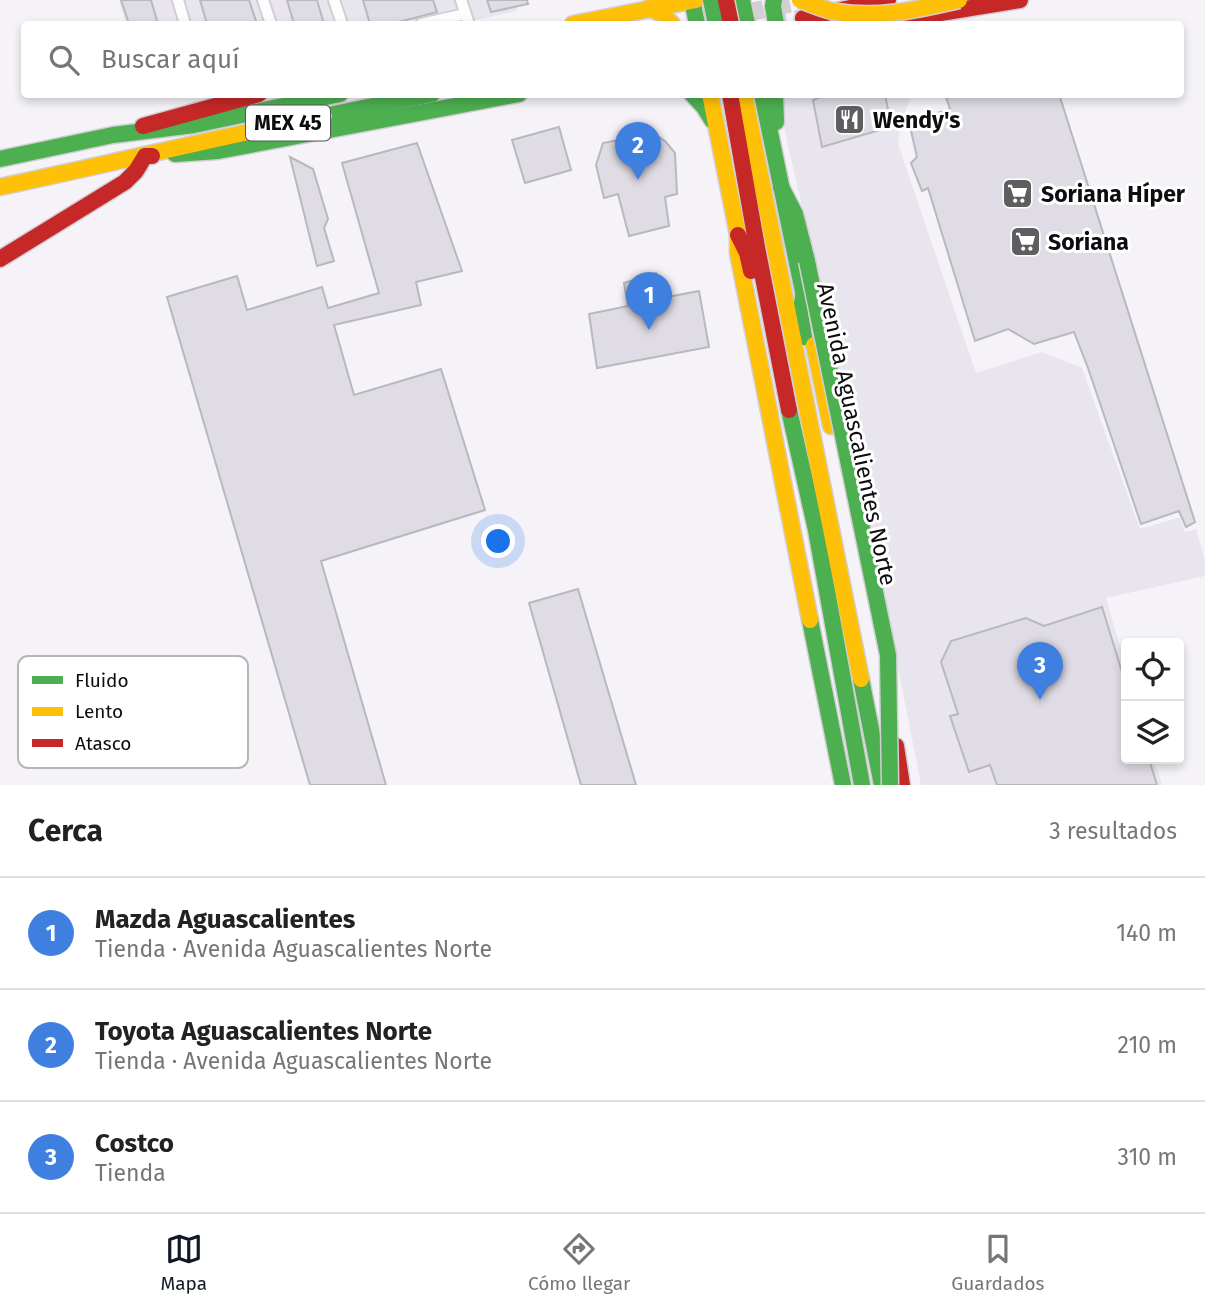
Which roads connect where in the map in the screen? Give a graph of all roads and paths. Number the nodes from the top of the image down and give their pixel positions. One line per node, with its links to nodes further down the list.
1 (178, 0): 16 (street)
2 (263, 0): 17 (street)
3 (334, 0): 18 (street)
4 (461, 0): 15 (street)
5 (693, 0): 13 (main road); 21 (main road)
6 (711, 0): 22 (main road, bridge)
7 (726, 0): 23 (main road, bridge)
8 (742, 0): 24 (main road)
9 (775, 0): 25 (main road)
10 (888, 0): 14 (main road)
11 (959, 0): 14 (main road, bridge)
12 (1020, 0): 26 (main road)
13 (644, 4): 19 (main road); 20 (main road)
14 (803, 5)
15 (467, 20)
16 (185, 21)
17 (270, 21)
18 (341, 21)
19 (588, 21)
20 (669, 21)
21 (696, 21)
22 (715, 21)
23 (730, 21)
24 (746, 21)
25 (775, 21)
26 (891, 21)
27 (191, 98): 37 (main road)
28 (243, 98): 37 (main road, MEX 45)
29 (321, 98): 39 (main road, MEX 45)
30 (412, 98): 40 (main road, MEX 45)
31 (498, 98): 40 (main road, MEX 45)
32 (696, 98): 38 (main road)
33 (731, 98): 47 (main road, Avenida Aguascalientes Norte)
34 (745, 98): 47 (main road, Avenida Aguascalientes Norte)
35 (766, 98): 43 (main road, Avenida Aguascalientes Norte)
36 (712, 99): 38 (main road)
37 (183, 114): 39 (main road, MEX 45)
38 (717, 132): 44 (main road)
39 (113, 135): 41 (main road, MEX 45)
40 (145, 156): 42 (main road, MEX 45); 45 (main road)
41 (0, 159)
42 (0, 187)
43 (781, 187): 46 (main road, Avenida Aguascalientes Norte); 51 (main road, bridge)
44 (738, 234): 47 (main road); 48 (main road)
45 (0, 259)
46 (804, 293): 47 (main road); 52 (main road, Avenida Aguascalientes Norte)
47 (824, 529): 49 (main road, Avenida Aguascalientes Norte); 50 (main road, Avenida Aguascalientes Norte)
48 (843, 785)
49 (862, 785)
50 (882, 785)
51 (890, 785)
52 (902, 785)

